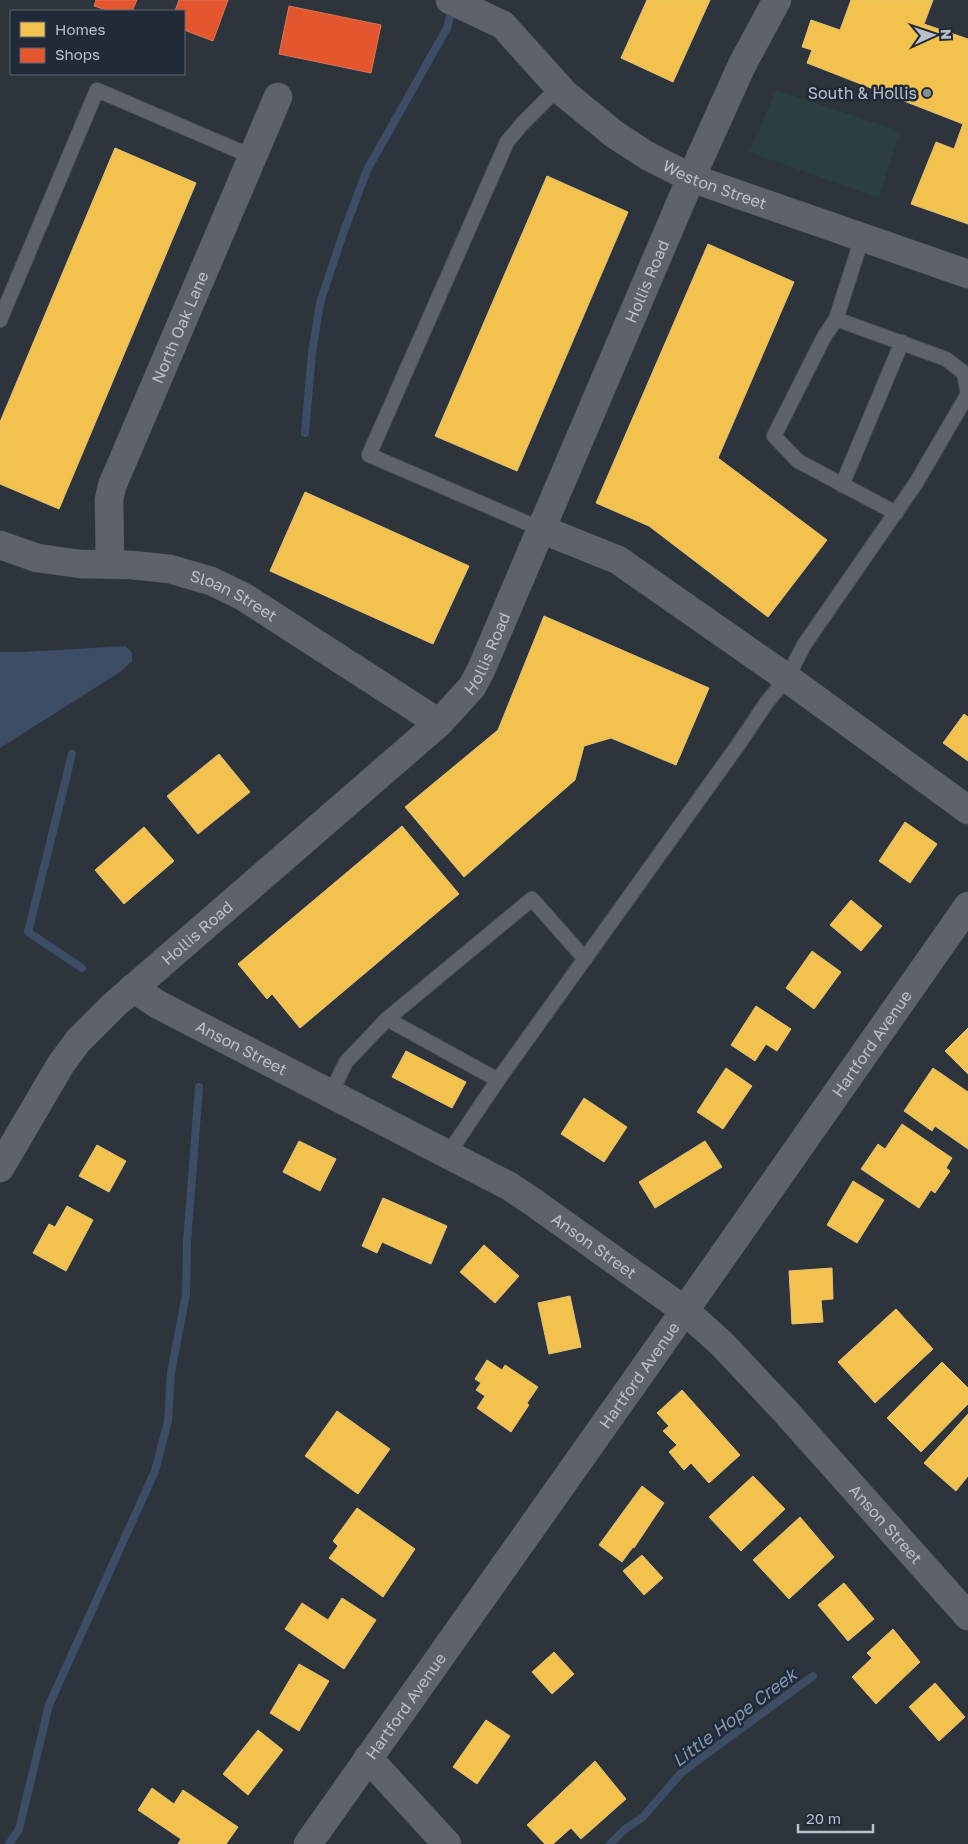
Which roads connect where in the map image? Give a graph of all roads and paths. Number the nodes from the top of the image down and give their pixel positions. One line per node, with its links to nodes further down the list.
1 (450, 0): 3 (street, Weston Street)
2 (777, 0): 6 (street, Hollis Road)
3 (558, 88): 6 (street, Weston Street); 15 (lane)
4 (278, 97): 5 (street, North Oak Lane)
5 (253, 156): 10 (lane); 17 (street, North Oak Lane)
6 (691, 178): 7 (street, Weston Street); 15 (street, Hollis Road)
7 (862, 238): 8 (street, Weston Street); 9 (lane)
8 (968, 274)
9 (836, 319): 11 (lane); 13 (lane)
10 (0, 320)
11 (902, 342): 12 (lane); 13 (lane)
12 (968, 394): 14 (lane)
13 (842, 485): 14 (lane)
14 (896, 513): 18 (lane)
15 (541, 529): 18 (street); 19 (street, Hollis Road)
16 (0, 545): 17 (street, Sloan Street)
17 (110, 564): 19 (street, Sloan Street)
18 (787, 678): 20 (street); 22 (lane)
19 (439, 723): 23 (street, Hollis Road)
20 (968, 810)
21 (968, 906): 29 (street, Hartford Avenue)
22 (585, 959): 24 (lane); 25 (lane)
23 (133, 988): 26 (street, Anson Street); 28 (street, Hollis Road)
24 (387, 1018): 25 (lane); 26 (lane)
25 (498, 1080): 27 (lane)
26 (331, 1093): 27 (street, Anson Street)
27 (448, 1154): 29 (street, Anson Street)
28 (0, 1168)
29 (684, 1310): 30 (street, Anson Street); 31 (street, Hartford Avenue)
30 (968, 1616)
31 (368, 1758): 32 (street, Hartford Avenue); 33 (street)
32 (308, 1844)
33 (446, 1844)

